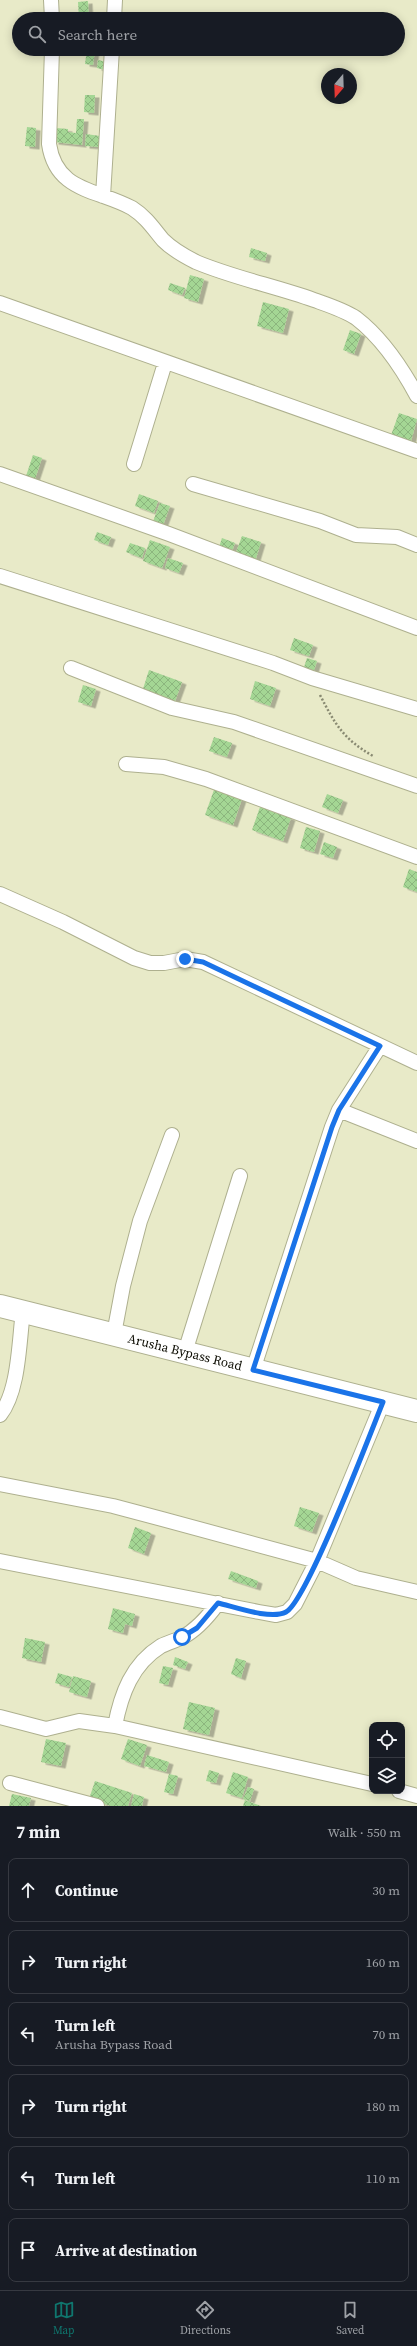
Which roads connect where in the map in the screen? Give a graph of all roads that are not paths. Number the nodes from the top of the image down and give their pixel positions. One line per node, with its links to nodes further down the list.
1 (52, 0): 3 (street)
2 (115, 0): 4 (street)
3 (52, 12)
4 (114, 12)
5 (52, 56): 7 (street)
6 (112, 56): 7 (street)
7 (103, 196): 10 (street)
8 (0, 303): 9 (street)
9 (165, 362): 11 (street); 12 (street)
10 (417, 396)
11 (417, 451)
12 (134, 464)
13 (0, 474): 17 (street)
14 (194, 484): 15 (street)
15 (417, 545)
16 (0, 576): 19 (street)
17 (417, 628)
18 (71, 668): 21 (street)
19 (417, 709)
20 (126, 764): 22 (street)
21 (417, 786)
22 (417, 857)
23 (0, 894): 24 (street)
24 (380, 1046): 25 (street); 26 (street)
25 (417, 1063)
26 (339, 1110): 28 (street); 34 (street)
27 (172, 1135): 32 (street)
28 (417, 1141)
29 (240, 1176): 33 (street)
30 (0, 1306): 31 (main road, Arusha Bypass Road)
31 (23, 1311): 32 (main road, Arusha Bypass Road); 37 (street)
32 (114, 1334): 33 (main road, Arusha Bypass Road)
33 (185, 1352): 34 (main road, Arusha Bypass Road)
34 (253, 1370): 35 (main road, Arusha Bypass Road)
35 (383, 1402): 36 (main road, Arusha Bypass Road); 40 (street)
36 (417, 1411)
37 (0, 1415)
38 (0, 1484): 40 (street)
39 (0, 1561): 42 (street)
40 (318, 1561): 41 (street); 42 (street)
41 (417, 1592)
42 (218, 1603): 44 (street)
43 (0, 1716): 44 (street)
44 (115, 1726): 46 (street)
45 (10, 1783): 49 (street)
46 (369, 1783)
47 (405, 1793): 48 (street)
48 (417, 1796)
49 (97, 1806)

